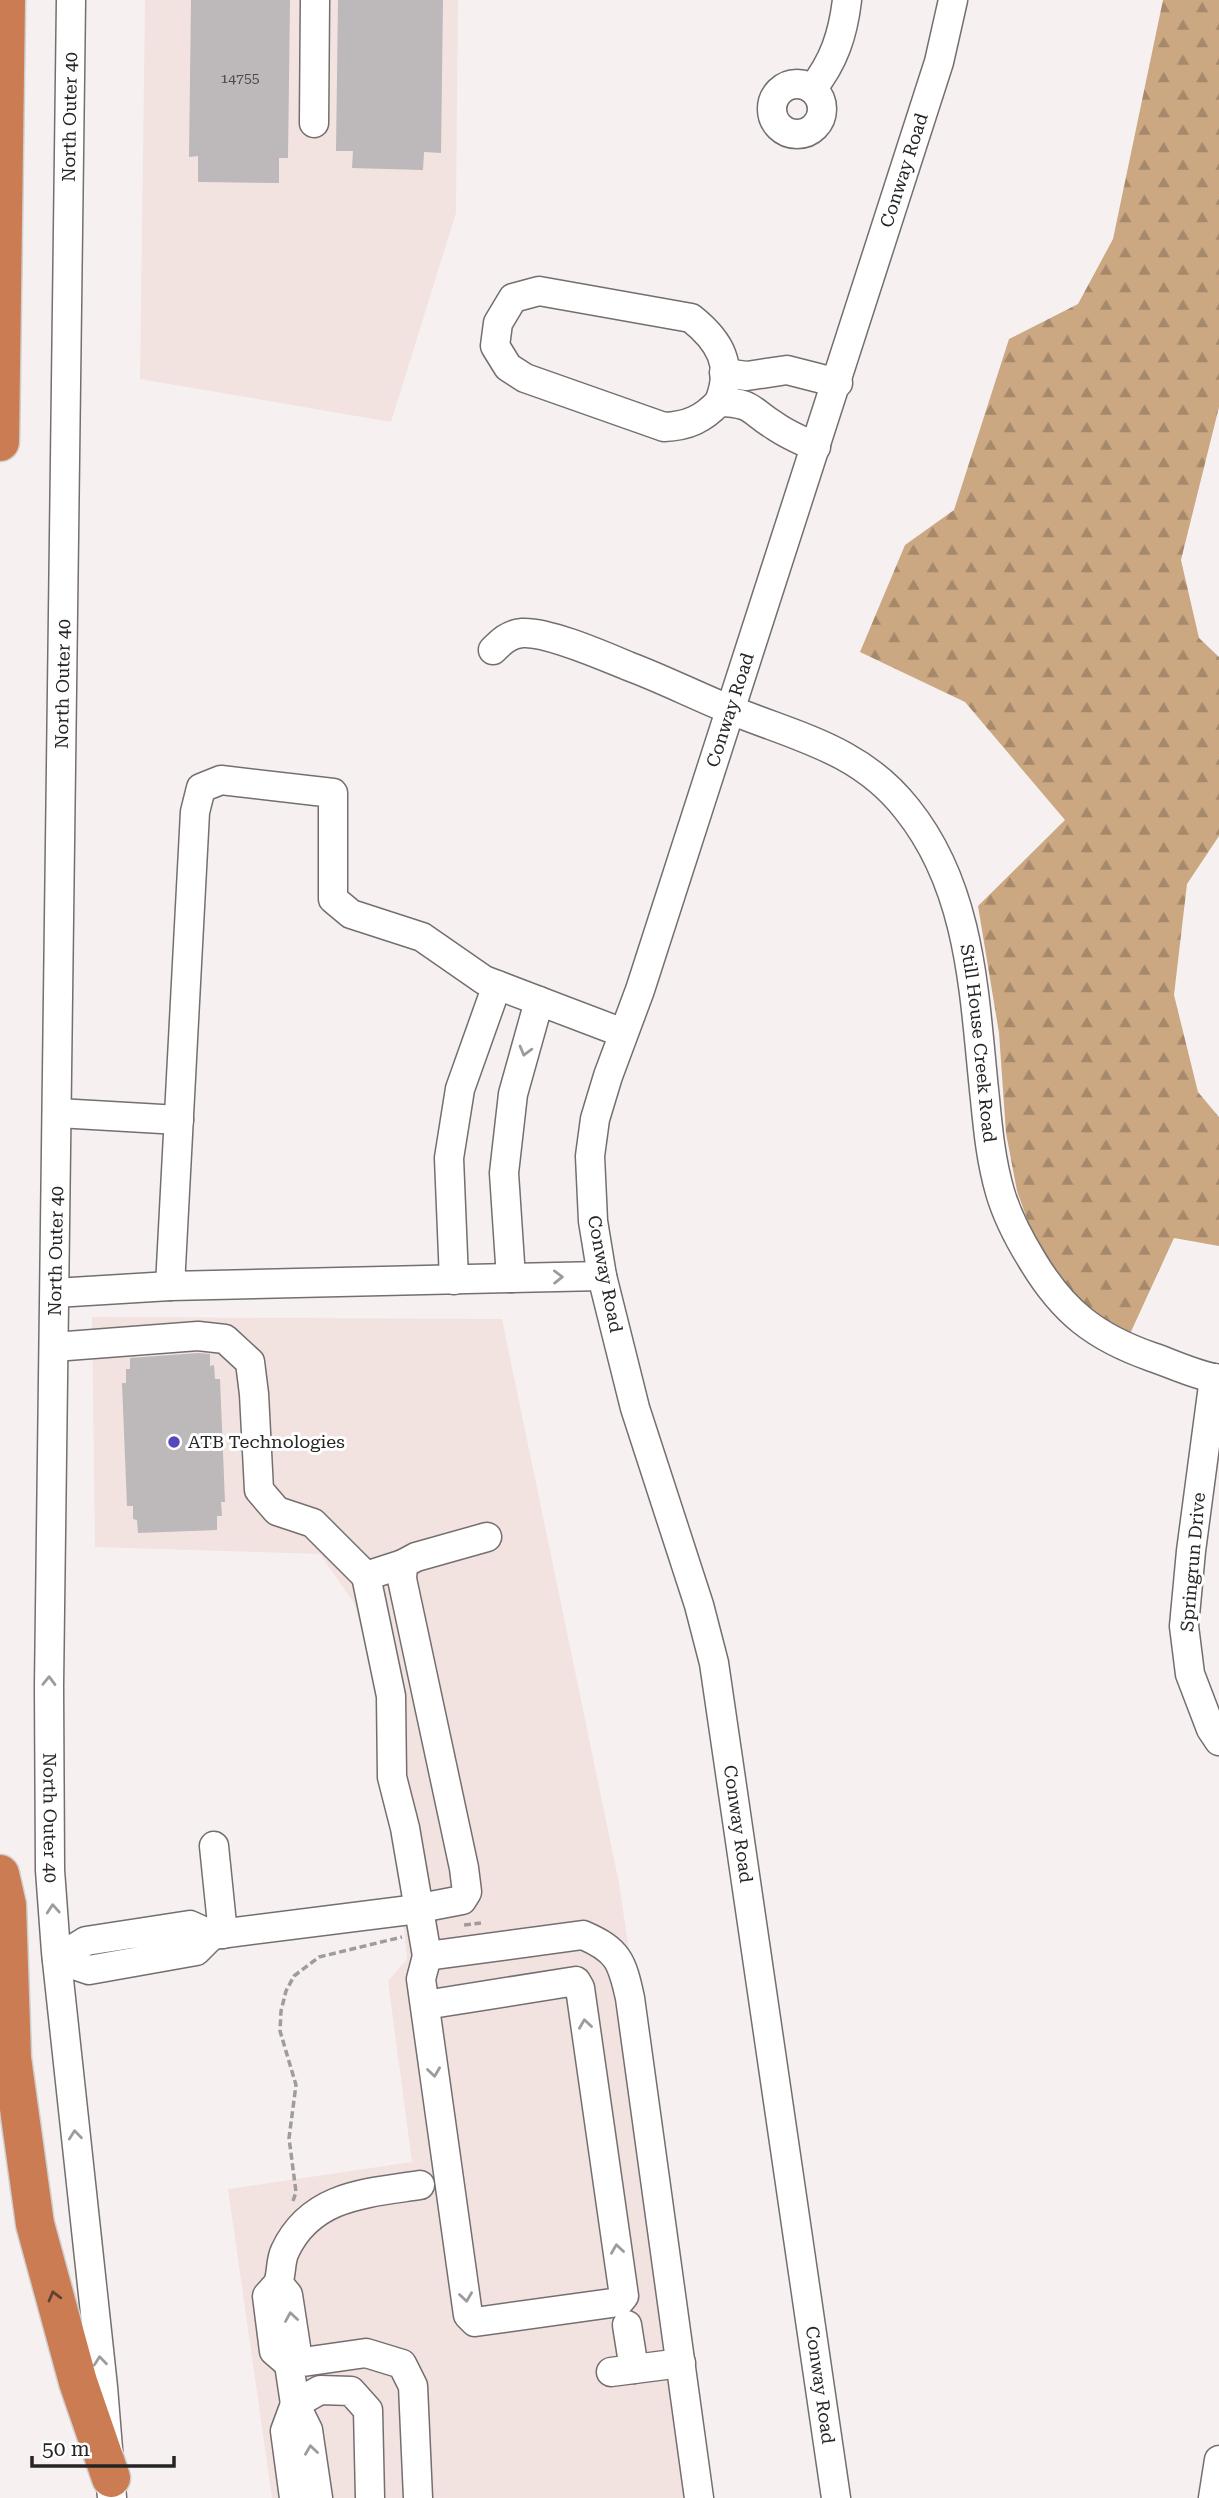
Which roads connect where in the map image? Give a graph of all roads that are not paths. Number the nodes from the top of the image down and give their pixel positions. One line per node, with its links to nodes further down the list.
1 (6, 0): 13 (highway)
2 (71, 0): 20 (street, North Outer 40)
3 (315, 0): 7 (street)
4 (847, 0): 6 (street)
5 (953, 0): 10 (street, Conway Road)
6 (812, 89)
7 (314, 123)
8 (724, 373): 9 (street); 11 (street); 11 (street)
9 (766, 374): 10 (street); 12 (street)
10 (838, 383): 14 (street, Conway Road)
11 (719, 402): 12 (street)
12 (759, 412): 14 (street)
13 (0, 442)
14 (816, 447): 16 (street, Conway Road)
15 (493, 650): 16 (street, Still House Creek Road)
16 (732, 710): 19 (street, Conway Road); 28 (street, Still House Creek Road)
17 (497, 985): 18 (street); 21 (street); 24 (street)
18 (538, 1001): 19 (street); 23 (street, one-way to 23)
19 (623, 1033): 22 (street, Conway Road)
20 (58, 1113): 21 (street); 26 (street, North Outer 40)
21 (178, 1119): 25 (street)
22 (602, 1276): 23 (street, one-way to 22); 53 (street, Conway Road)
23 (511, 1278): 24 (street)
24 (454, 1280): 25 (street)
25 (170, 1286): 26 (street)
26 (55, 1293): 27 (street, North Outer 40)
27 (54, 1348): 31 (street); 37 (street, North Outer 40, one-way to 27)
28 (1216, 1378): 32 (street, Springrun Drive)
29 (487, 1536): 30 (street)
30 (403, 1564): 31 (street); 35 (street)
31 (366, 1576): 35 (street)
32 (1219, 1741)
33 (214, 1846): 36 (street)
34 (0, 1874): 47 (highway, one-way to 34)
35 (423, 1932): 36 (street); 38 (street); 42 (street)
36 (218, 1935): 37 (street)
37 (57, 1959): 47 (street, North Outer 40, one-way to 37)
38 (425, 2005): 38 (street, one-way to 38)
39 (420, 2185): 43 (street)
40 (627, 2325): 42 (street)
41 (373, 2355): 43 (street); 44 (street); 51 (street)
42 (681, 2362): 52 (street)
43 (289, 2364): 45 (street)
44 (357, 2398): 45 (street); 50 (street)
45 (295, 2404): 48 (street); 49 (street, one-way to 45)
46 (1219, 2460): 54 (street)
47 (112, 2488)
48 (294, 2498)
49 (317, 2498)
50 (370, 2498)
51 (418, 2498)
52 (699, 2498)
53 (836, 2498)
54 (1213, 2498)

